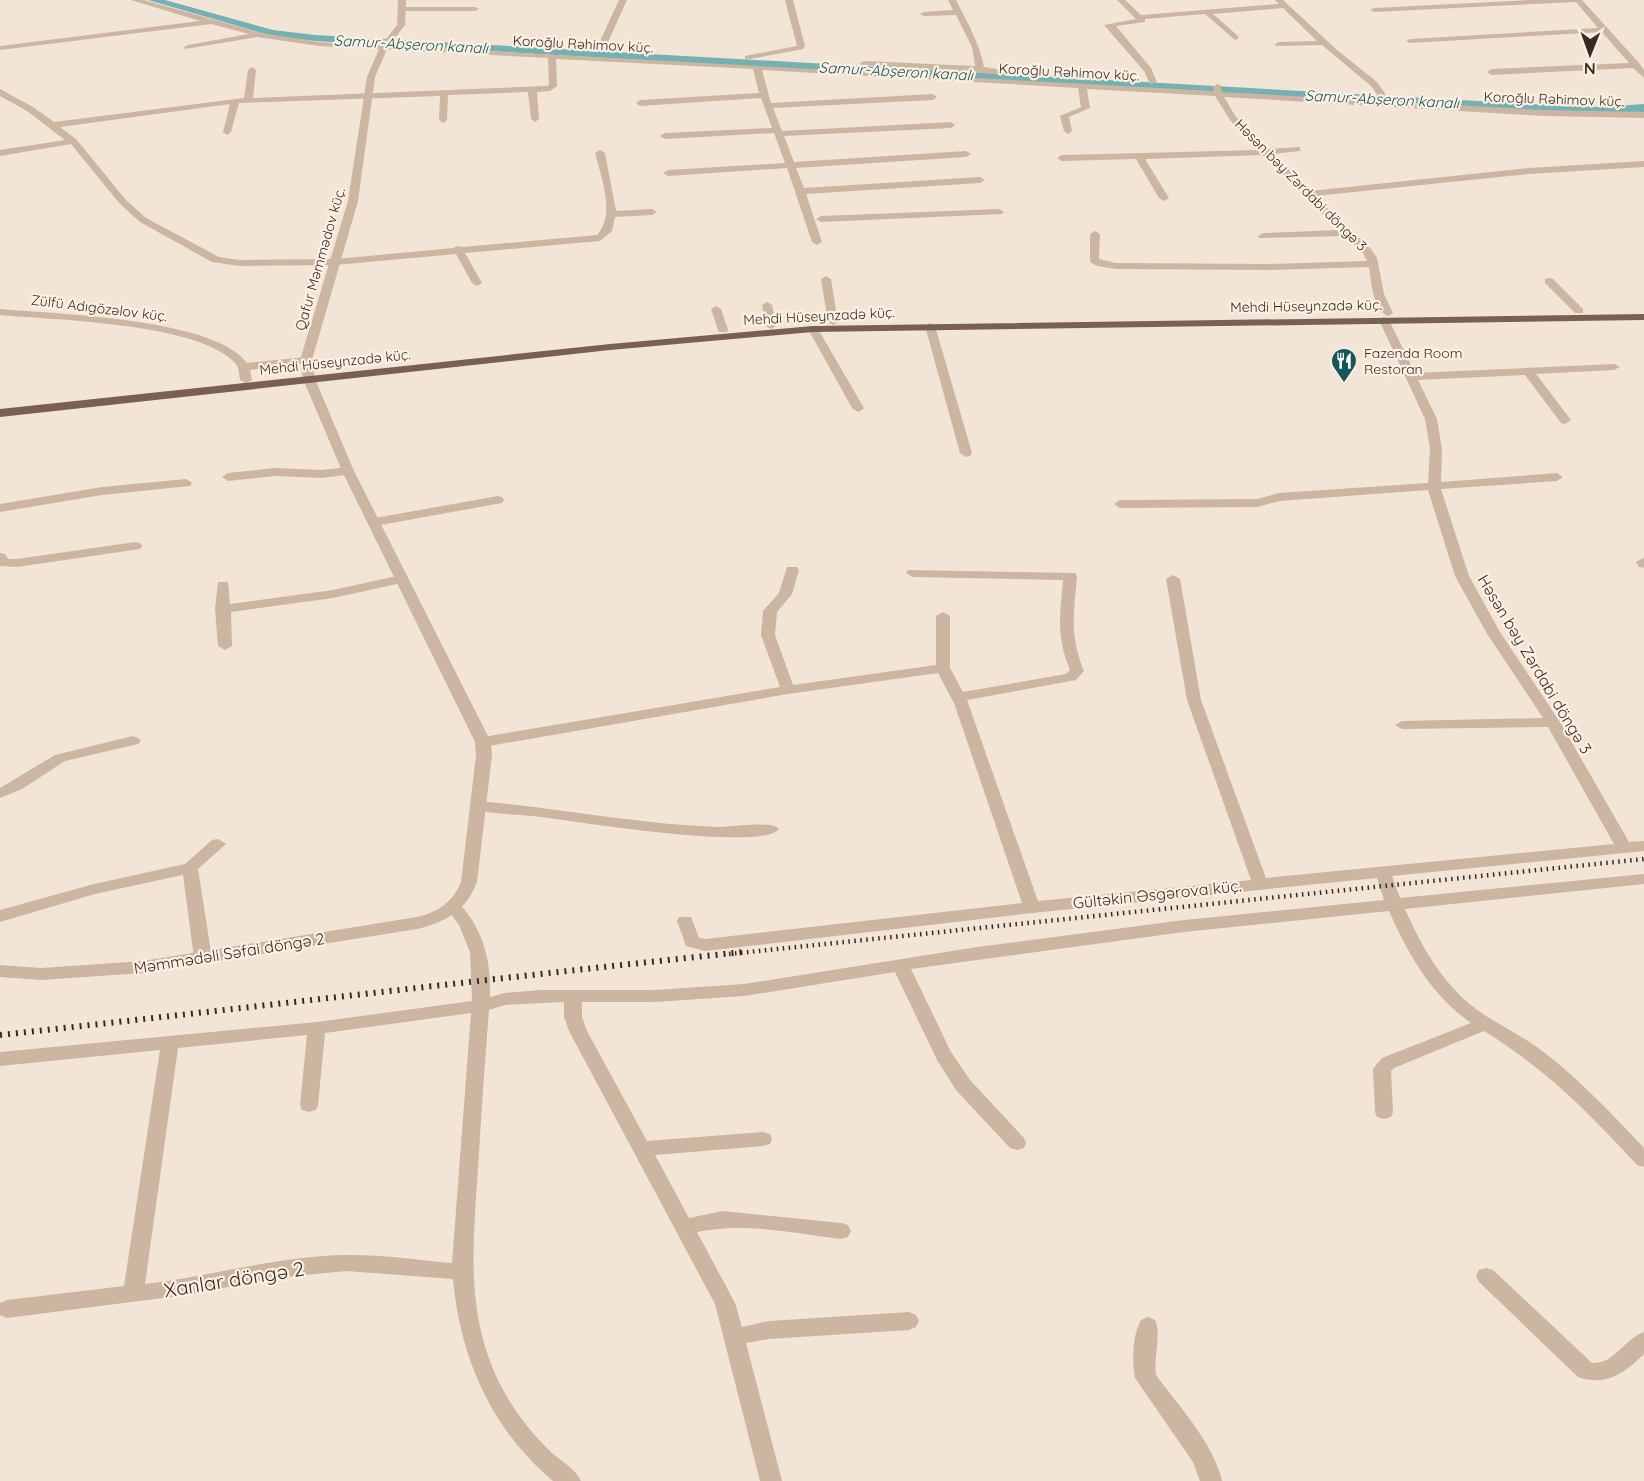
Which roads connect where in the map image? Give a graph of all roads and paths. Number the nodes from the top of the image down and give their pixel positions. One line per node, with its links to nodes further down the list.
1 (135, 0): 16 (street)
2 (170, 0): 19 (street, Koroğlu Rəhimov küç.)
3 (623, 0): 27 (street)
4 (789, 0): 29 (street)
5 (952, 0): 12 (street)
6 (1121, 0): 15 (street)
7 (1578, 0): 11 (street); 17 (street)
8 (1282, 3): 13 (street); 22 (street)
9 (402, 4): 10 (street); 19 (street)
10 (475, 9)
11 (1374, 10)
12 (959, 12): 14 (street); 32 (street)
13 (1207, 12): 15 (street); 20 (street)
14 (924, 14)
15 (1139, 17): 36 (street)
16 (212, 21): 18 (street); 25 (street)
17 (1604, 30): 21 (street); 30 (street)
18 (260, 35): 24 (street); 26 (street, Koroğlu Rəhimov küç.)
19 (391, 38): 26 (street, Qafur Məmmədov küç.); 27 (street, Koroğlu Rəhimov küç.)
20 (1235, 38)
21 (1410, 41)
22 (1325, 43): 23 (street); 43 (street)
23 (1280, 44)
24 (188, 47)
25 (0, 48)
26 (384, 48): 28 (street, Koroğlu Rəhimov küç.); 44 (street, Qafur Məmmədov küç.)
27 (596, 50): 29 (street, Koroğlu Rəhimov küç.)
28 (552, 56): 31 (street, Koroğlu Rəhimov küç.); 38 (street)
29 (748, 58): 32 (street, Koroğlu Rəhimov küç.)
30 (1636, 65): 34 (street); 35 (street)
31 (757, 67): 37 (street, Koroğlu Rəhimov küç.); 42 (street)
32 (980, 69): 36 (street, Koroğlu Rəhimov küç.)
33 (252, 70): 46 (street)
34 (1491, 72)
35 (1644, 75)
36 (1154, 82): 39 (street, Koroğlu Rəhimov küç.)
37 (1082, 86): 39 (street, Koroğlu Rəhimov küç.); 56 (street)
38 (532, 90): 41 (street); 52 (street)
39 (1217, 90): 43 (street, Koroğlu Rəhimov küç.); 51 (street, Koroğlu Rəhimov küç.); 62 (street, Həsən bəy Zərdabi döngə 3)
40 (0, 92): 54 (street)
41 (444, 94): 44 (street); 53 (street)
42 (764, 95): 48 (street); 50 (street)
43 (1382, 95): 49 (street, Koroğlu Rəhimov küç.)
44 (368, 97): 46 (street); 84 (street, Qafur Məmmədov küç.)
45 (933, 97): 50 (street)
46 (248, 100): 47 (street)
47 (235, 101): 54 (street); 57 (street)
48 (640, 103)
49 (1635, 105)
50 (769, 106): 58 (street)
51 (1644, 115)
52 (536, 119)
53 (443, 120)
54 (53, 125): 60 (street)
55 (951, 125): 58 (street)
56 (1068, 131)
57 (227, 132)
58 (779, 132): 59 (street); 69 (street)
59 (665, 136)
60 (73, 141): 63 (street); 84 (street)
61 (1297, 149): 62 (street)
62 (1265, 152): 66 (street); 73 (street, Həsən bəy Zərdabi döngə 3)
63 (0, 153)
64 (600, 153): 77 (street)
65 (966, 154): 69 (street)
66 (1139, 157): 67 (street); 74 (street)
67 (1062, 158)
68 (1644, 164): 73 (street)
69 (790, 166): 70 (street); 72 (street)
70 (668, 173)
71 (980, 180): 72 (street)
72 (800, 191): 82 (street)
73 (1306, 194): 79 (street, Həsən bəy Zərdabi döngə 3)
74 (1164, 198)
75 (652, 212): 77 (street)
76 (999, 213): 78 (street)
77 (612, 214): 83 (street)
78 (821, 219)
79 (1345, 232): 81 (street); 85 (street, Həsən bəy Zərdabi döngə 3)
80 (1095, 234): 85 (street)
81 (1263, 236)
82 (817, 242)
83 (458, 249): 84 (street); 88 (street)
84 (336, 262): 101 (street, Qafur Məmmədov küç.)
85 (1374, 264): 94 (street, Həsən bəy Zərdabi döngə 3)
86 (826, 279): 96 (street)
87 (1549, 281): 92 (street)
88 (477, 284)
89 (767, 305): 97 (street)
90 (716, 309): 100 (street)
91 (1644, 310): 92 (main road, Mehdi Hüseynzadə küç.)
92 (1579, 311): 94 (main road, Mehdi Hüseynzadə küç.)
93 (0, 312): 102 (street, Zülfü Adıgözəlov küç.)
94 (1386, 317): 95 (main road, Mehdi Hüseynzadə küç.); 96 (main road, Mehdi Hüseynzadə küç.); 98 (main road, Mehdi Hüseynzadə küç.); 106 (street, Həsən bəy Zərdabi döngə 3)
95 (1644, 317)
96 (833, 322): 97 (main road, Mehdi Hüseynzadə küç.)
97 (771, 326): 100 (main road, Mehdi Hüseynzadə küç.)
98 (930, 326): 99 (main road, Mehdi Hüseynzadə küç.); 112 (street)
99 (813, 329): 105 (main road, Mehdi Hüseynzadə küç.); 109 (street)
100 (723, 330): 105 (main road, Mehdi Hüseynzadə küç.)
101 (306, 360): 102 (street); 105 (street, Qafur Məmmədov küç.)
102 (243, 367): 107 (street)
103 (1614, 367): 104 (street)
104 (1528, 371): 106 (street); 111 (street)
105 (309, 376): 107 (main road, Mehdi Hüseynzadə küç.); 110 (main road, Mehdi Hüseynzadə küç.); 113 (street, Qafur Məmmədov küç.)
106 (1410, 377): 117 (street, Həsən bəy Zərdabi döngə 3)
107 (246, 380): 108 (main road, Mehdi Hüseynzadə küç.)
108 (0, 407)
109 (858, 408)
110 (0, 413)
111 (1565, 420)
112 (966, 453)
113 (348, 471): 114 (street); 121 (street, Qafur Məmmədov küç.)
114 (228, 477)
115 (1557, 477): 117 (street)
116 (186, 483): 120 (street)
117 (1434, 488): 119 (street); 135 (street, Həsən bəy Zərdabi döngə 3)
118 (498, 500): 121 (street)
119 (1120, 504)
120 (0, 508)
121 (375, 522): 126 (street, Qafur Məmmədov küç.)
122 (135, 546): 123 (street)
123 (0, 557)
124 (792, 570): 133 (street)
125 (913, 573): 134 (street)
126 (401, 579): 129 (street); 138 (street, Qafur Məmmədov küç.)
127 (1173, 579): 148 (street)
128 (223, 585): 129 (street)
129 (222, 609): 131 (street)
130 (943, 616): 132 (street)
131 (225, 646)
132 (943, 668): 133 (street); 134 (street)
133 (788, 690): 138 (street)
134 (958, 697): 150 (street)
135 (1553, 722): 136 (street); 144 (street, Həsən bəy Zərdabi döngə 3)
136 (1402, 725)
137 (133, 741): 139 (street)
138 (483, 742): 140 (street)
139 (0, 793)
140 (478, 806): 141 (street); 151 (street)
141 (771, 829)
142 (218, 844): 145 (street)
143 (1644, 846): 144 (street, Gültəkin Əsgərova küç.)
144 (1624, 849): 146 (street, Gültəkin Əsgərova küç.)
145 (190, 868): 152 (street); 154 (street)
146 (1383, 873): 148 (street, Gültəkin Əsgərova küç.); 149 (street)
147 (1644, 879): 149 (street)
148 (1260, 883): 150 (street, Gültəkin Əsgərova küç.)
149 (1393, 905): 155 (street); 159 (street)
150 (1032, 907): 153 (street, Gültəkin Əsgərova küç.)
151 (454, 908): 154 (street, Məmmədəli Səfai döngə 2); 158 (street)
152 (0, 916)
153 (685, 921)
154 (203, 958): 156 (street, Məmmədəli Səfai döngə 2)
155 (900, 965): 157 (street); 166 (street)
156 (0, 971)
157 (573, 997): 158 (street); 167 (street)
158 (480, 1006): 160 (street); 171 (street)
159 (1485, 1023): 164 (street); 168 (street)
160 (317, 1028): 161 (street); 163 (street)
161 (170, 1041): 162 (street); 173 (street)
162 (0, 1059)
163 (309, 1105)
164 (1384, 1112)
165 (763, 1138): 167 (street)
166 (1017, 1143)
167 (642, 1149): 169 (street)
168 (1641, 1154)
169 (684, 1227): 170 (street); 177 (street)
170 (841, 1231)
171 (462, 1272): 173 (street, Xanlar döngə 2); 179 (street)
172 (1486, 1275): 178 (street)
173 (133, 1294): 174 (street, Xanlar döngə 2)
174 (7, 1309)
175 (909, 1321): 177 (street)
176 (1148, 1326): 181 (street)
177 (735, 1337): 180 (street)
178 (1644, 1341)
179 (570, 1481)
180 (771, 1481)
181 (1211, 1481)

